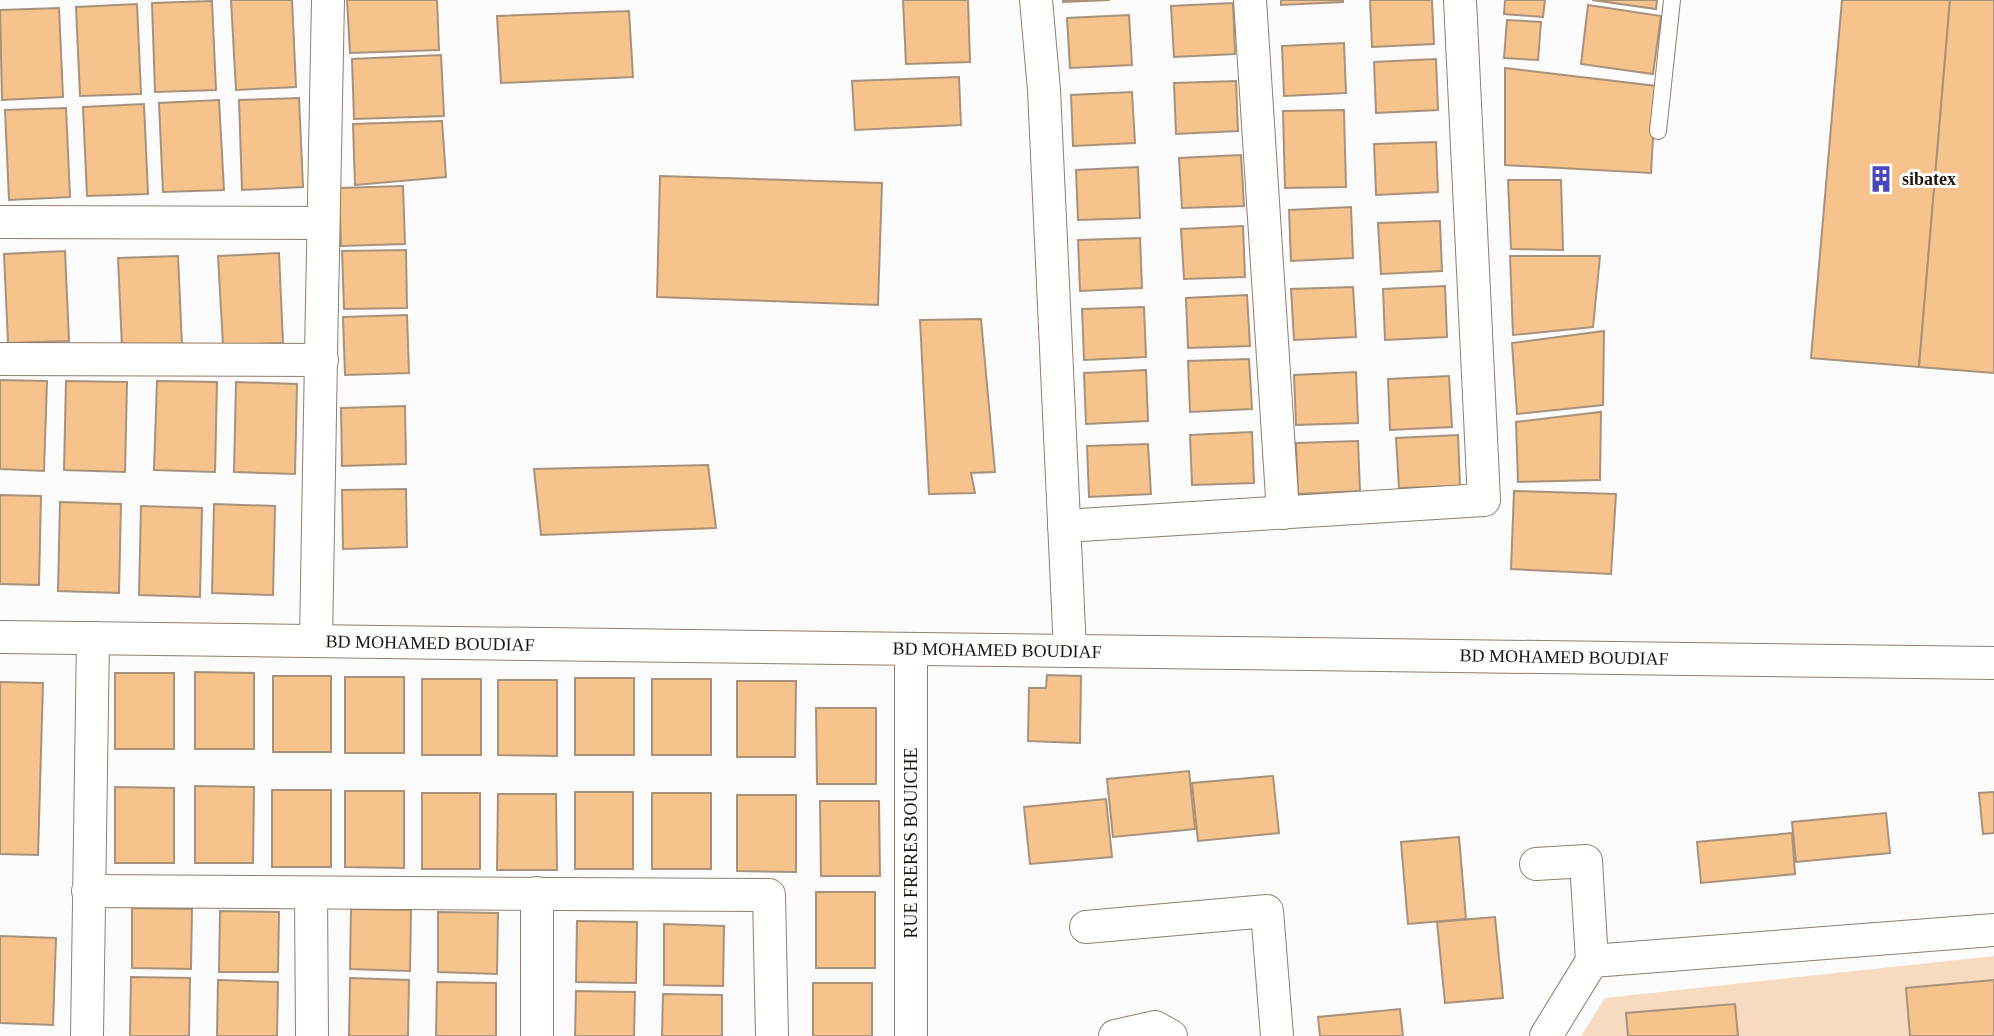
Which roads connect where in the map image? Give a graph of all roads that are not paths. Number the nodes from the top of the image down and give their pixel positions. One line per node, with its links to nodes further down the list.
1 (328, 0): 8 (street)
2 (1036, 0): 12 (street)
3 (1250, 0): 11 (street)
4 (1461, 0): 11 (street)
5 (1672, 0): 6 (lane)
6 (1658, 131)
7 (0, 222): 8 (street)
8 (322, 223): 10 (street)
9 (0, 359): 10 (street)
10 (322, 360): 15 (street)
11 (1283, 513): 12 (street)
12 (1064, 526): 17 (street)
13 (0, 637): 14 (street, BD MOHAMED BOUDIAF)
14 (93, 638): 15 (street, BD MOHAMED BOUDIAF); 20 (street)
15 (316, 641): 16 (street, BD MOHAMED BOUDIAF)
16 (911, 649): 17 (street, BD MOHAMED BOUDIAF); 30 (street, RUE FRERES BOUICHE)
17 (1070, 651): 18 (street, BD MOHAMED BOUDIAF)
18 (1994, 663)
19 (1536, 864): 25 (street)
20 (88, 891): 22 (street); 26 (street)
21 (537, 892): 22 (street); 28 (street); 29 (street)
22 (311, 894): 27 (street)
23 (1086, 927): 33 (street)
24 (1994, 930): 25 (street)
25 (1592, 961): 34 (street)
26 (87, 1036)
27 (312, 1036)
28 (537, 1036)
29 (772, 1036)
30 (911, 1036)
31 (1115, 1036): 32 (street)
32 (1171, 1036)
33 (1277, 1036)
34 (1546, 1036)

